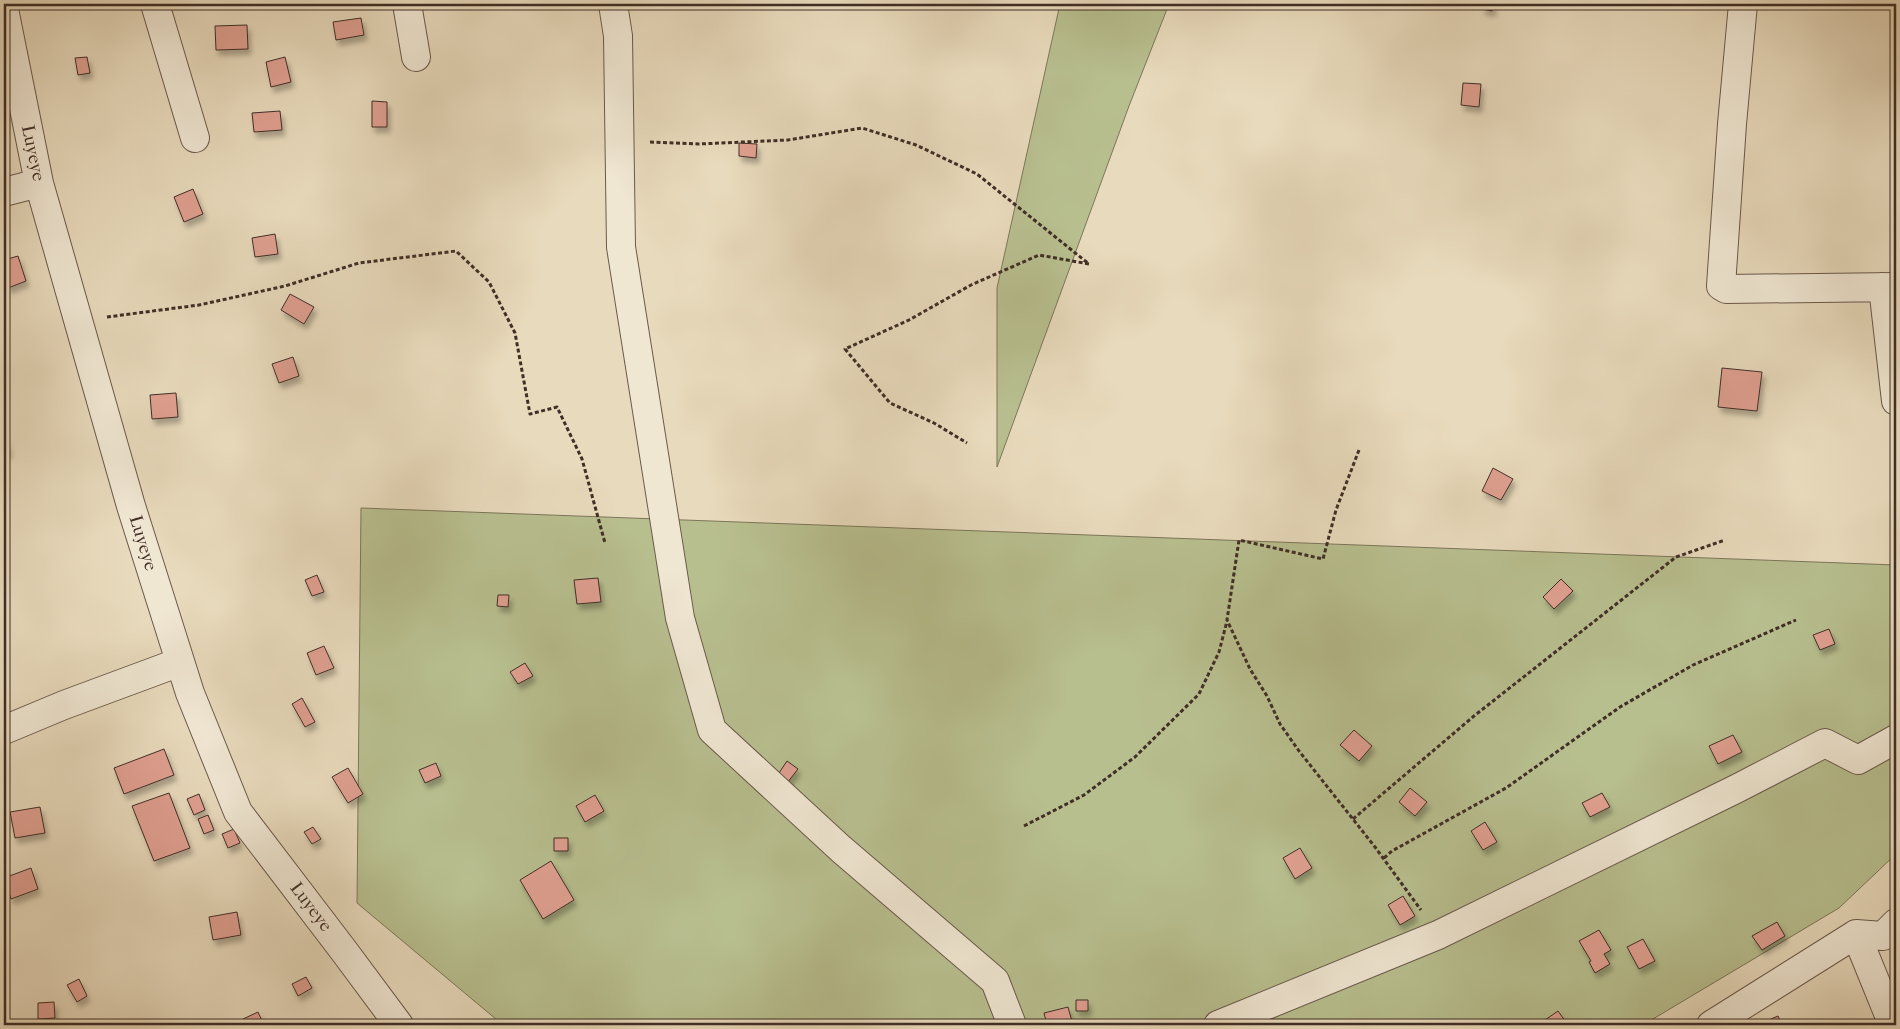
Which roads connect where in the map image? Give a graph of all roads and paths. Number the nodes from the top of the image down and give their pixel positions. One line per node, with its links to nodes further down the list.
1 (17, 4): 6 (street)
2 (155, 4): 8 (street)
3 (406, 4): 7 (street)
4 (613, 4): 9 (street)
5 (1743, 4): 12 (street)
6 (4, 8): 10 (street, Luyeye)
7 (416, 57)
8 (195, 138)
9 (620, 141): 15 (path); 31 (street)
10 (39, 183): 11 (street); 13 (street, Luyeye)
11 (4, 192)
12 (1890, 287): 14 (street)
13 (77, 321): 18 (path); 21 (street, Luyeye)
14 (1896, 401)
15 (967, 443)
16 (1359, 450): 19 (path)
17 (1725, 540): 24 (path)
18 (605, 543)
19 (1227, 620): 24 (path); 25 (path)
20 (1796, 620): 26 (path)
21 (180, 662): 22 (street); 30 (street, Luyeye)
22 (4, 730)
23 (1896, 739): 28 (street)
24 (1353, 819): 26 (path)
25 (1024, 826)
26 (1384, 858): 28 (path)
27 (1896, 923): 29 (street)
28 (1438, 934): 32 (street)
29 (1856, 934): 33 (street); 34 (street)
30 (399, 1025)
31 (1012, 1025)
32 (1218, 1025)
33 (1711, 1025)
34 (1893, 1025)

